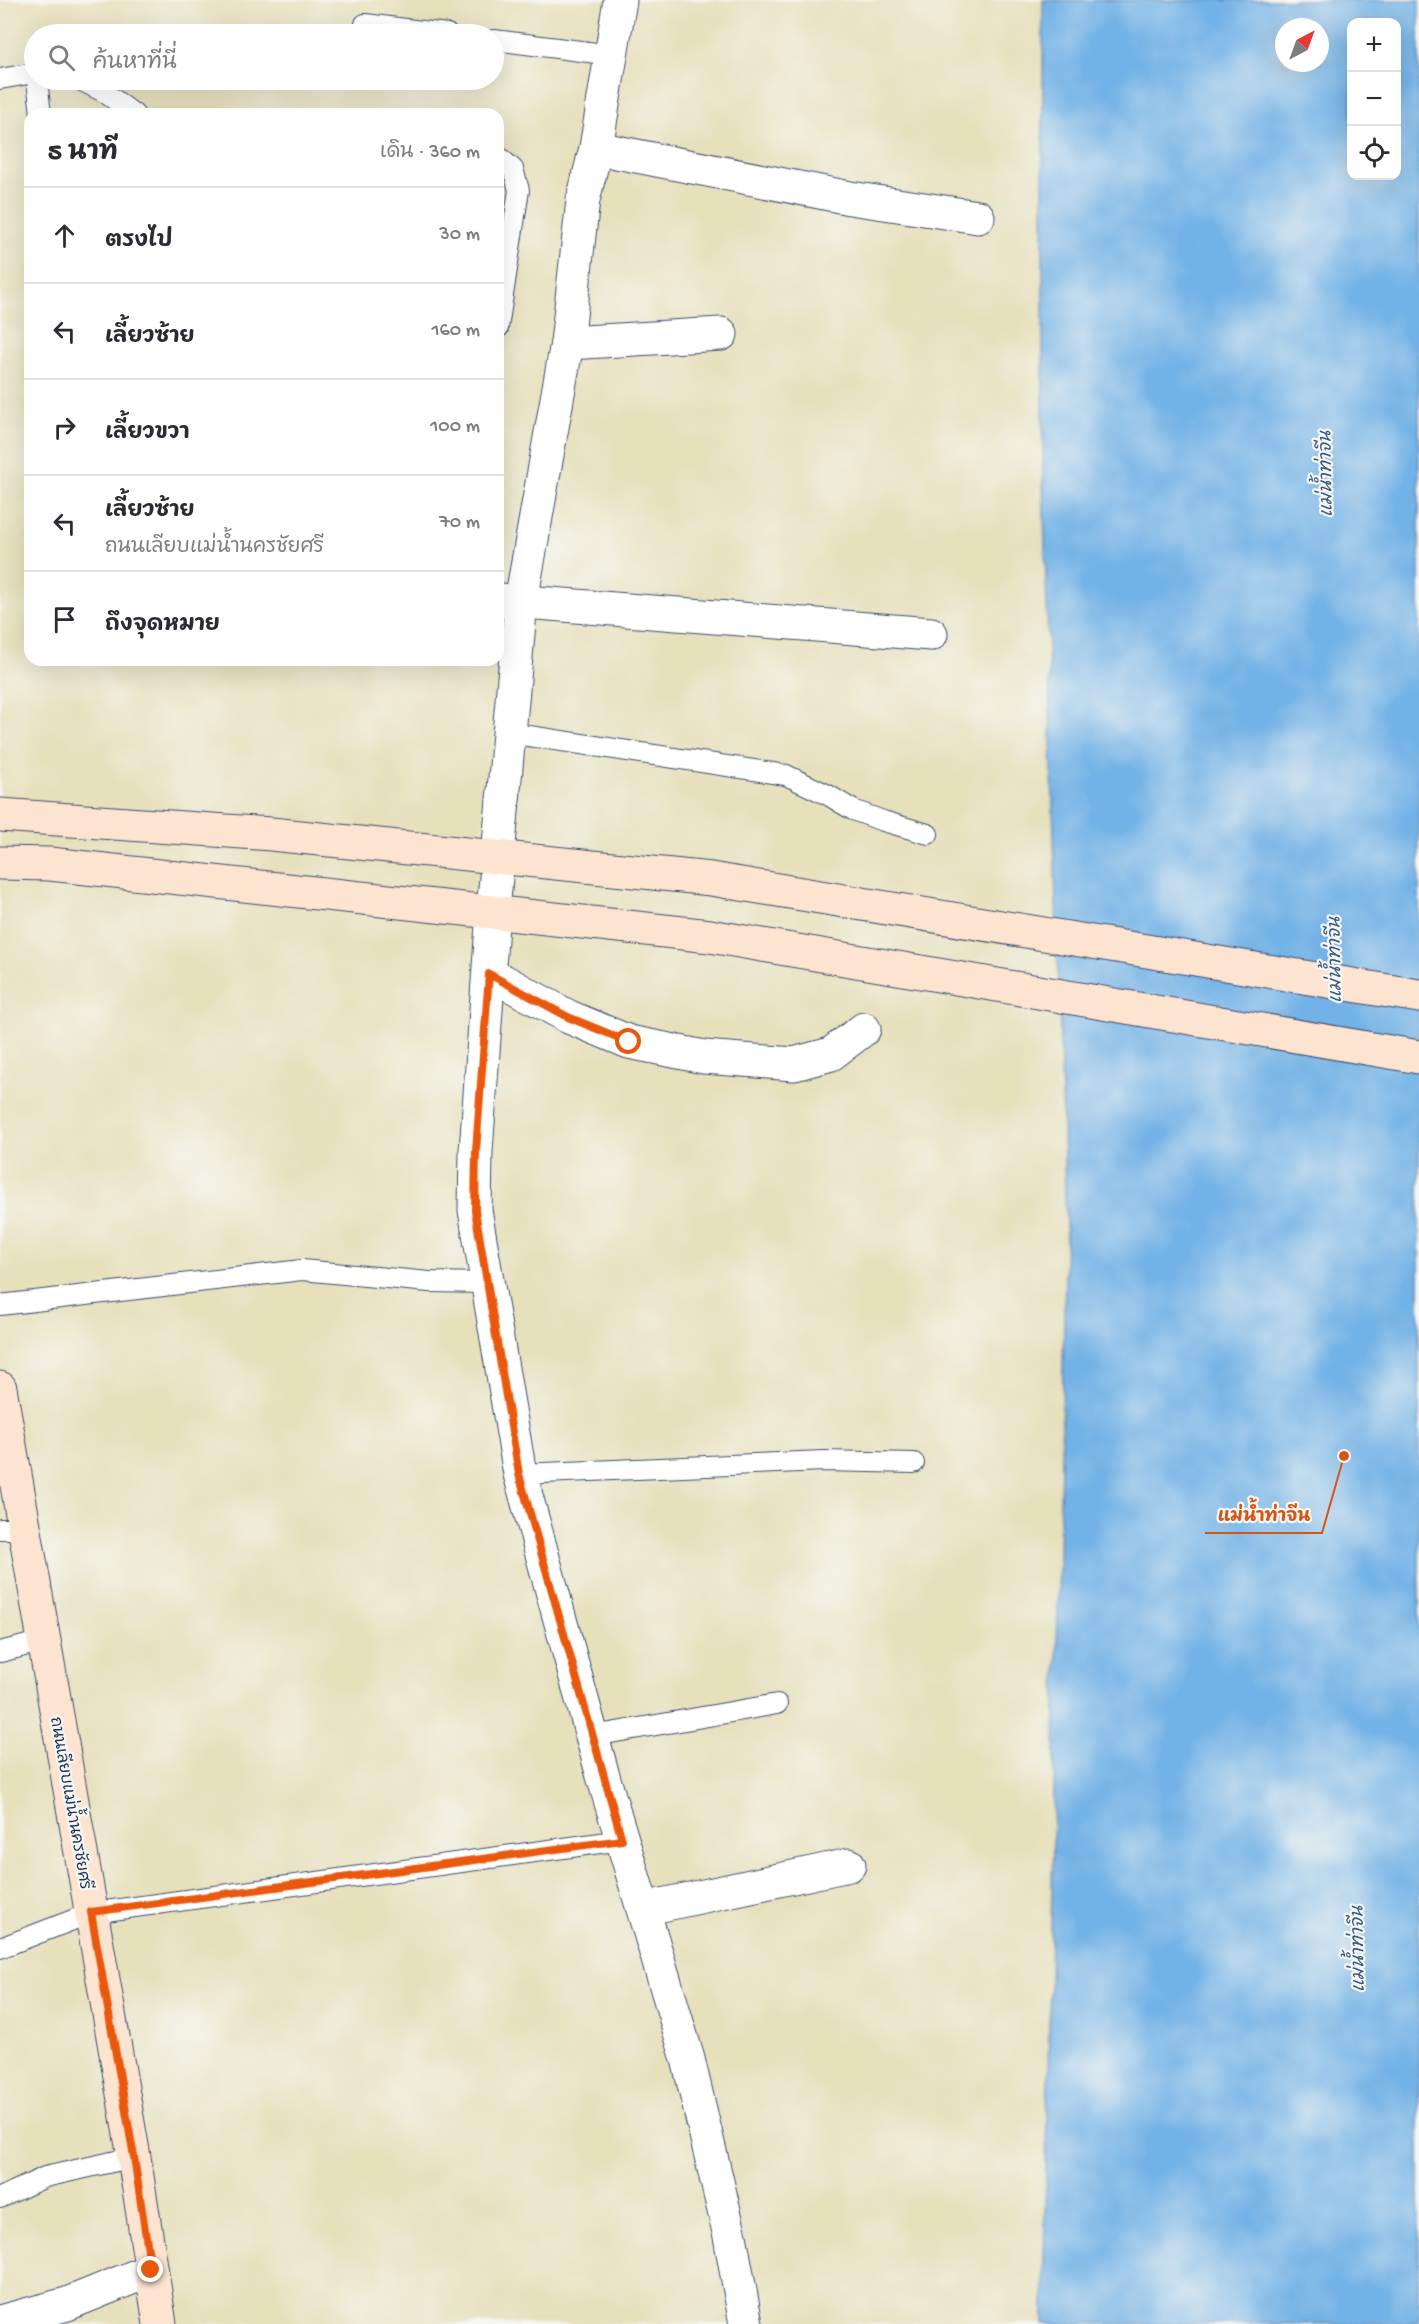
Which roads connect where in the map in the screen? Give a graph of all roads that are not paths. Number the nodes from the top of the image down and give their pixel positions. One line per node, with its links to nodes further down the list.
1 (620, 0): 3 (street)
2 (504, 41): 3 (lane)
3 (612, 55): 10 (street)
4 (24, 75): 5 (lane)
5 (0, 79)
6 (37, 90): 8 (lane)
7 (100, 90): 9 (lane)
8 (40, 108)
9 (126, 108)
10 (596, 148): 12 (street); 15 (street)
11 (504, 161): 13 (lane)
12 (978, 217)
13 (504, 289)
14 (722, 334): 15 (street)
15 (567, 343): 16 (street)
16 (509, 601): 17 (street); 18 (street)
17 (931, 634)
18 (508, 733): 20 (lane); 21 (street)
19 (0, 815): 21 (main road)
20 (928, 834)
21 (498, 856): 23 (street); 25 (main road)
22 (0, 863): 23 (main road)
23 (493, 911): 24 (street); 27 (main road)
24 (489, 974): 26 (street); 28 (street)
25 (1419, 996)
26 (864, 1029)
27 (1419, 1057)
28 (486, 1283): 29 (lane); 32 (street)
29 (0, 1305)
30 (0, 1388): 33 (main road, ถนนเลียบแม่น้ำนครชัยศรี)
31 (915, 1463): 32 (lane)
32 (519, 1474): 37 (street)
33 (12, 1529): 34 (main road, ถนนเลียบแม่น้ำนครชัยศรี)
34 (44, 1641): 35 (lane); 41 (main road, ถนนเลียบแม่น้ำนครชัยศรี)
35 (0, 1652)
36 (777, 1704): 37 (lane)
37 (593, 1736): 38 (street)
38 (622, 1840): 40 (street); 41 (lane)
39 (849, 1865): 40 (street)
40 (643, 1909): 48 (street)
41 (91, 1912): 42 (lane); 43 (main road, ถนนเลียบแม่น้ำนครชัยศรี)
42 (0, 1948)
43 (134, 2157): 44 (lane); 45 (main road, ถนนเลียบแม่น้ำนครชัยศรี)
44 (0, 2198)
45 (151, 2270): 46 (street); 47 (main road, ถนนเลียบแม่น้ำนครชัยศรี)
46 (0, 2322)
47 (160, 2324)
48 (746, 2324)

